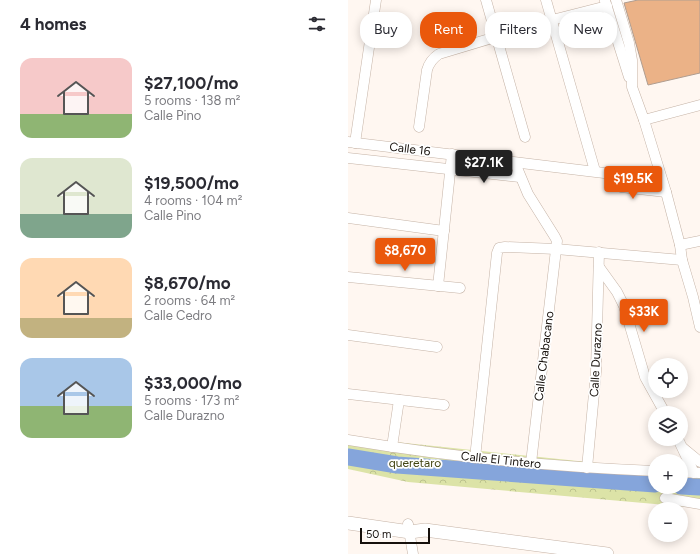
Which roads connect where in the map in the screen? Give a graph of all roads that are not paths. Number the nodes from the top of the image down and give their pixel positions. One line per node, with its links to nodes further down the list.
1 (376, 0): 18 (street)
2 (486, 0): 6 (street)
3 (546, 0): 7 (street)
4 (616, 0): 8 (street)
5 (606, 3): 7 (street)
6 (489, 12)
7 (552, 20): 23 (street)
8 (624, 24): 9 (street); 13 (street)
9 (617, 26)
10 (617, 37): 13 (street)
11 (485, 41): 16 (street)
12 (499, 48): 17 (street)
13 (632, 86): 15 (street)
14 (700, 105): 15 (street)
15 (644, 120): 26 (street)
16 (419, 127)
17 (524, 137)
18 (351, 143): 19 (street, Calle 16)
19 (452, 154): 21 (street, Calle 16); 22 (street)
20 (348, 158): 22 (street)
21 (515, 163): 23 (street, Calle 16); 24 (street)
22 (450, 170): 24 (street); 29 (street)
23 (595, 171): 25 (street, Calle 16)
24 (520, 177): 32 (street)
25 (616, 178): 26 (street, Calle 16); 27 (street)
26 (662, 180): 27 (street)
27 (666, 192): 31 (street)
28 (348, 218): 29 (street)
29 (444, 231): 37 (street)
30 (700, 241): 31 (street)
31 (680, 245): 34 (street)
32 (556, 249): 33 (street); 51 (street); 53 (street, Calle Chabacano)
33 (600, 252): 34 (street); 35 (street, Calle Durazno)
34 (682, 260): 39 (street)
35 (599, 267): 46 (street); 54 (street, Calle Durazno)
36 (348, 277): 37 (street)
37 (438, 286): 38 (street)
38 (460, 288)
39 (697, 296): 40 (street)
40 (700, 327)
41 (348, 335): 42 (street)
42 (437, 347)
43 (348, 394): 44 (street)
44 (399, 400): 45 (street); 50 (street)
45 (444, 405)
46 (661, 406)
47 (348, 440): 50 (street, Calle El Tintero)
48 (681, 446): 56 (street)
49 (682, 446): 52 (street)
50 (392, 447): 51 (street, Calle El Tintero)
51 (476, 458): 53 (street, Calle El Tintero)
52 (700, 462)
53 (531, 463): 54 (street, Calle El Tintero)
54 (587, 468): 55 (street, Calle El Tintero)
55 (648, 471)
56 (697, 473)
57 (665, 498): 58 (street)
58 (700, 504)
59 (348, 515): 60 (street)
60 (366, 521): 61 (street); 62 (street)
61 (348, 524)
62 (409, 528): 63 (street); 64 (street)
63 (413, 554)
64 (607, 554)

